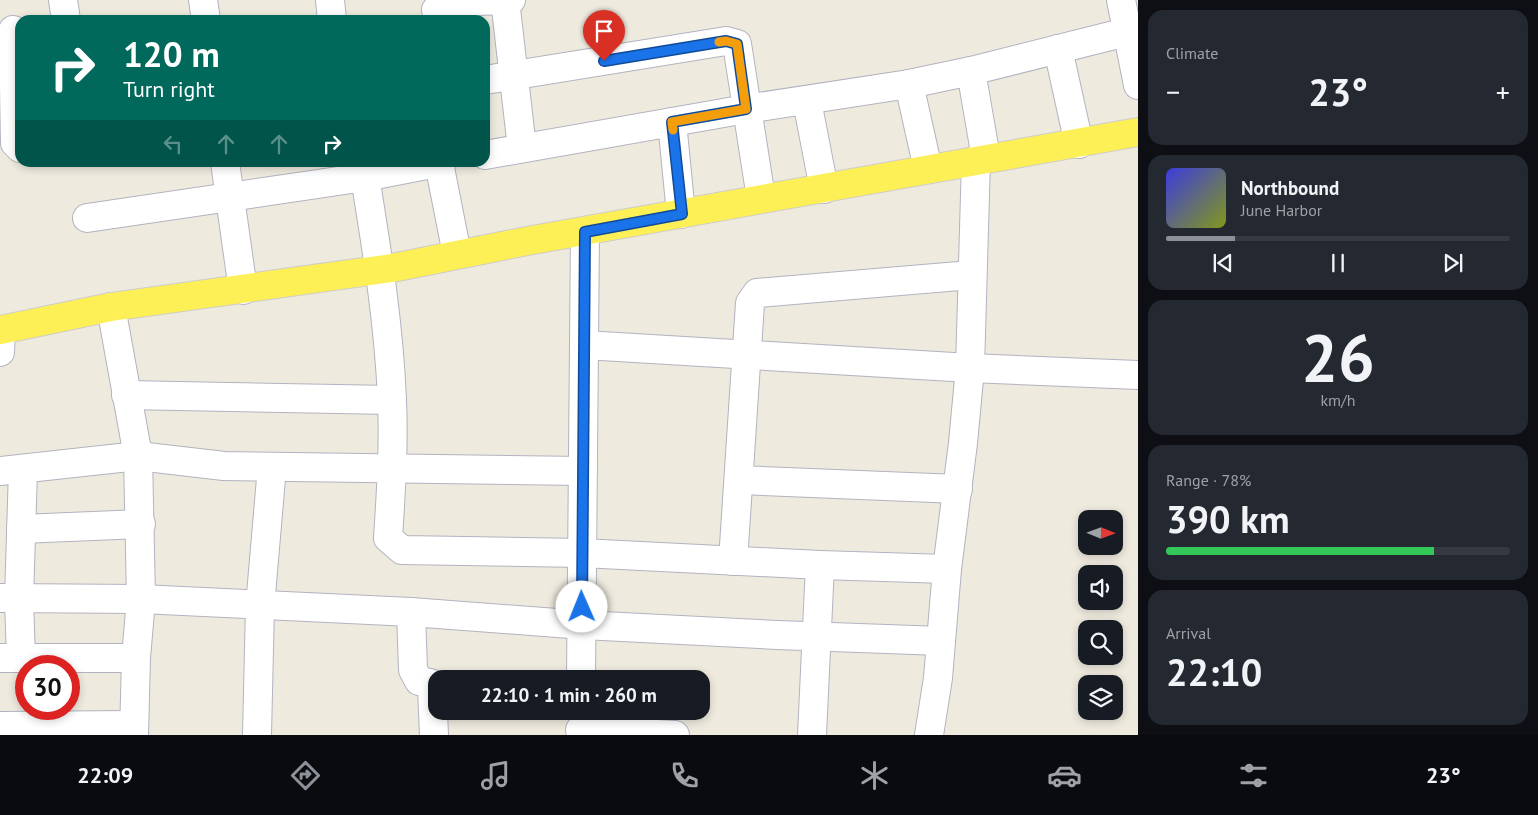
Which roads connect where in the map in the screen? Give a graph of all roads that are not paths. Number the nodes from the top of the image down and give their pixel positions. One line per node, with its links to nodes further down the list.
1 (63, 0): 6 (street)
2 (330, 0): 7 (street)
3 (505, 0): 4 (street); 8 (street); 13 (street)
4 (510, 0)
5 (1121, 0): 9 (street)
6 (65, 15)
7 (332, 15)
8 (437, 15)
9 (1132, 29): 11 (street); 16 (street)
10 (11, 30): 17 (street)
11 (1058, 49): 12 (street); 23 (street)
12 (971, 71): 15 (street); 26 (street)
13 (514, 75): 14 (street); 19 (street); 24 (street)
14 (490, 79)
15 (909, 84): 18 (street); 30 (street)
16 (1138, 84)
17 (7, 99): 22 (street)
18 (807, 101): 19 (street); 32 (street)
19 (746, 109): 20 (street); 34 (street)
20 (672, 122): 24 (street); 35 (street)
21 (1138, 132): 23 (main road)
22 (15, 143)
23 (1079, 144): 26 (main road)
24 (522, 148): 25 (street)
25 (490, 154)
26 (981, 159): 30 (main road); 40 (street)
27 (226, 167): 33 (street)
28 (403, 167): 31 (street)
29 (442, 167): 38 (street)
30 (928, 170): 32 (main road)
31 (356, 172): 33 (street); 39 (street)
32 (824, 189): 34 (main road)
33 (229, 197): 36 (street); 41 (street)
34 (761, 198): 35 (main road)
35 (682, 214): 37 (main road)
36 (87, 218)
37 (585, 232): 38 (main road); 44 (street)
38 (457, 254): 39 (main road)
39 (380, 269): 41 (main road); 49 (street)
40 (971, 275): 45 (street); 46 (street)
41 (243, 290): 42 (main road)
42 (111, 307): 43 (main road); 48 (street)
43 (0, 337)
44 (584, 345): 45 (street); 54 (street)
45 (746, 354): 46 (street); 55 (street)
46 (970, 368): 47 (street); 56 (street)
47 (1138, 375)
48 (126, 395): 49 (street); 50 (street)
49 (392, 400): 52 (street)
50 (138, 456): 51 (street); 53 (street); 57 (street)
51 (272, 467): 52 (street); 65 (street)
52 (392, 469): 54 (street); 59 (street)
53 (12, 470): 58 (street)
54 (583, 471): 59 (street)
55 (739, 480): 56 (street); 60 (street)
56 (958, 489): 62 (street)
57 (141, 524): 58 (street); 64 (street)
58 (22, 529): 63 (street)
59 (582, 553): 60 (street); 67 (street)
60 (733, 561): 61 (street)
61 (820, 565): 62 (street); 68 (street)
62 (948, 569): 69 (street)
63 (10, 599): 64 (street); 70 (street)
64 (141, 599): 65 (street); 71 (street)
65 (260, 606): 66 (street); 76 (street)
66 (411, 612): 67 (street); 77 (street)
67 (583, 625): 68 (street); 72 (street)
68 (816, 636): 69 (street); 79 (street)
69 (941, 641): 80 (street)
70 (10, 658): 71 (street)
71 (136, 658): 75 (street)
72 (581, 670)
73 (580, 725): 78 (street)
74 (0, 726): 75 (street)
75 (134, 730)
76 (257, 735)
77 (434, 735)
78 (675, 735)
79 (812, 735)
80 (929, 735)

